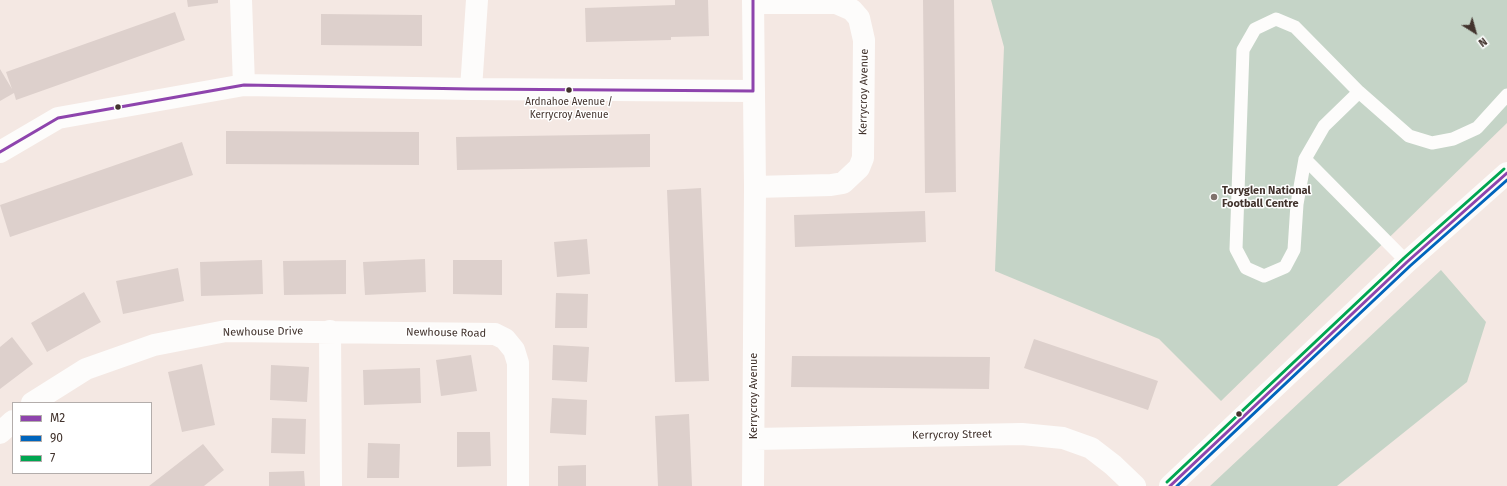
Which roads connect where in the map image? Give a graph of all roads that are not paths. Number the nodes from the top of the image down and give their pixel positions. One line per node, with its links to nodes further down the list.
1 (241, 0): 4 (street)
2 (477, 0): 5 (street)
3 (753, 2): 6 (street, Kerrycroy Avenue); 12 (street, Kerrycroy Avenue)
4 (244, 85): 5 (street); 9 (street)
5 (471, 89): 6 (street)
6 (753, 91): 12 (street, Kerrycroy Avenue)
7 (1359, 92): 8 (lane); 10 (lane); 10 (lane)
8 (1507, 95)
9 (0, 152)
10 (1305, 159): 13 (lane)
11 (1507, 173): 13 (street)
12 (755, 187): 18 (street, Kerrycroy Avenue)
13 (1406, 262): 23 (street)
14 (330, 332): 15 (street, Newhouse Drive); 19 (street); 20 (street, Newhouse Road)
15 (34, 402)
16 (12, 422): 17 (street)
17 (0, 433)
18 (754, 438): 21 (street, Kerrycroy Avenue); 22 (street, Kerrycroy Street)
19 (331, 486)
20 (518, 486)
21 (753, 486)
22 (1135, 486)
23 (1170, 486)

